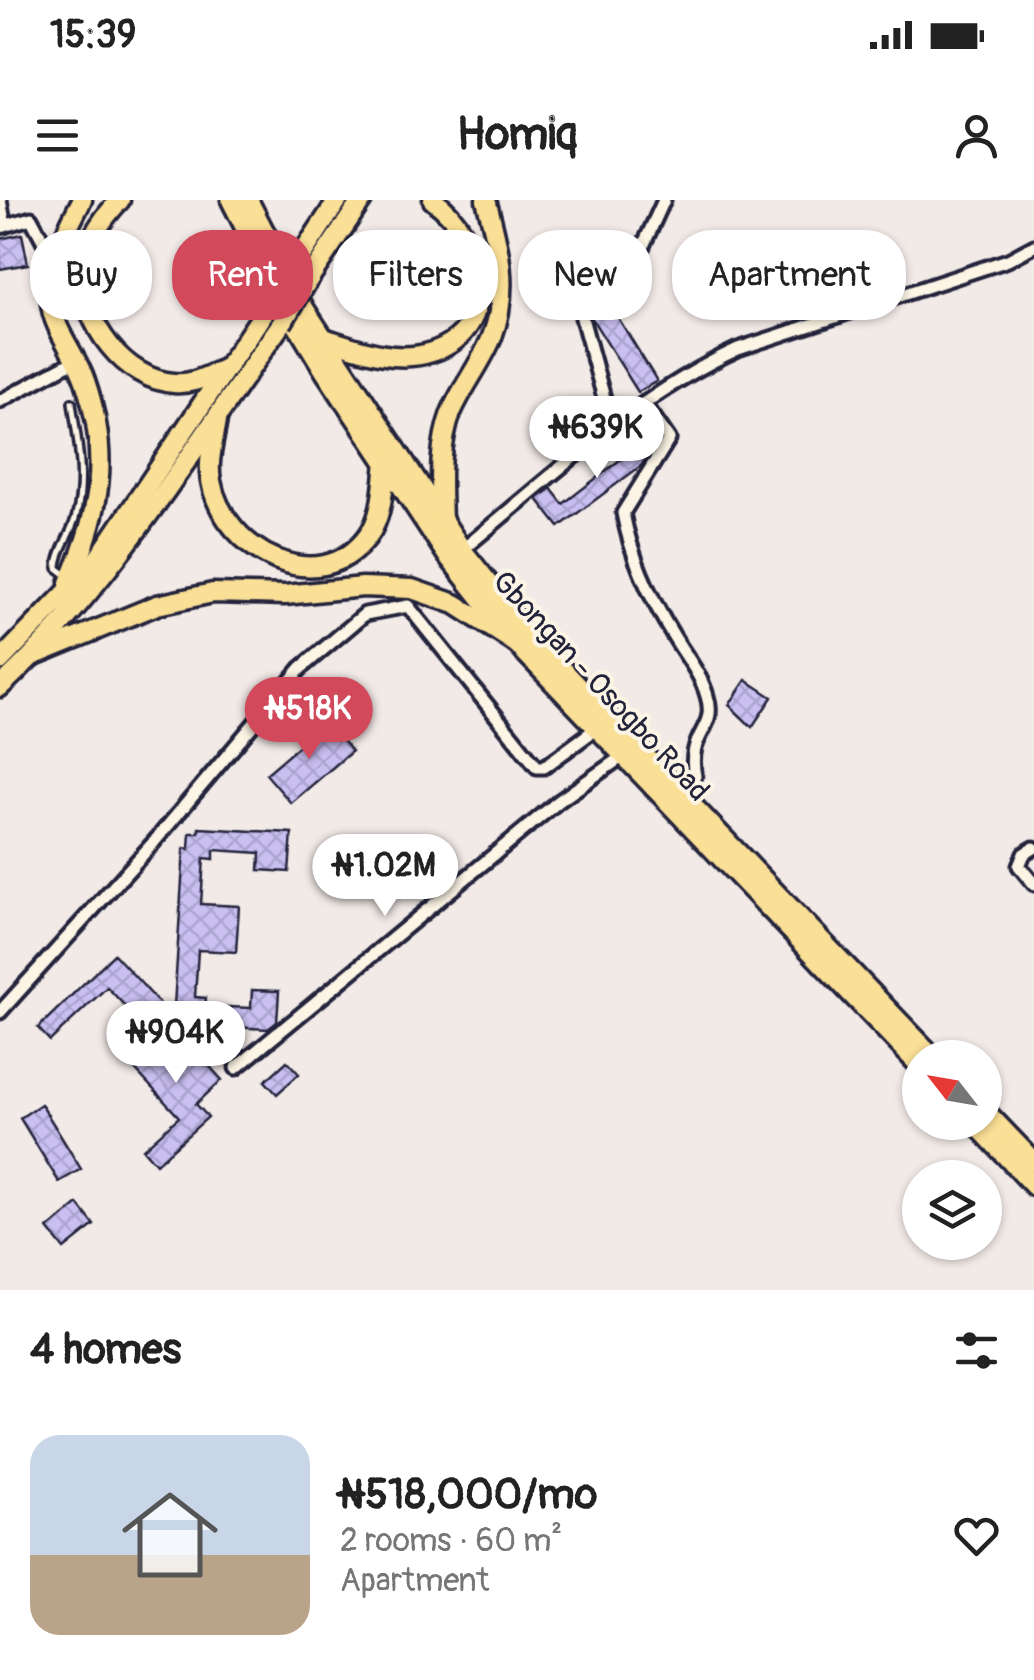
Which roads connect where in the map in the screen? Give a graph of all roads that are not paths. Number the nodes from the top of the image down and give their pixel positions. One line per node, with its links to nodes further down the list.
1 (0, 200): 11 (street)
2 (82, 200): 13 (main road)
3 (120, 200): 18 (main road)
4 (231, 200): 24 (main road, Gbongan - Osogbo Road)
5 (248, 200): 16 (main road, Gbongan - Osogbo Road)
6 (338, 200): 18 (main road, bridge)
7 (362, 200): 22 (main road, bridge)
8 (433, 200): 16 (main road)
9 (486, 200): 25 (main road)
10 (664, 200): 23 (street)
11 (2, 227): 12 (street)
12 (37, 230)
13 (68, 230)
14 (1034, 246): 21 (street)
15 (57, 320): 17 (main road)
16 (324, 338): 25 (main road, Gbongan - Osogbo Road)
17 (76, 360): 19 (street); 27 (main road)
18 (226, 368): 27 (main road)
19 (0, 401)
20 (72, 402): 27 (lane)
21 (644, 403): 23 (street); 34 (street)
22 (219, 412): 24 (main road); 29 (main road)
23 (612, 428): 26 (street)
24 (386, 462): 28 (main road, Gbongan - Osogbo Road)
25 (442, 521): 26 (main road, Gbongan - Osogbo Road)
26 (462, 550): 34 (main road, Gbongan - Osogbo Road)
27 (67, 587): 30 (main road)
28 (517, 644): 29 (main road); 32 (main road, Gbongan - Osogbo Road)
29 (34, 655): 31 (main road)
30 (0, 660)
31 (0, 687)
32 (596, 728): 33 (main road, Gbongan - Osogbo Road); 37 (street)
33 (623, 756): 39 (main road, Gbongan - Osogbo Road); 40 (street)
34 (685, 795): 38 (main road, Gbongan - Osogbo Road)
35 (1034, 848): 36 (street)
36 (1034, 884)
37 (0, 1012)
38 (917, 1040)
39 (902, 1047)
40 (236, 1068)
41 (1002, 1129): 43 (main road)
42 (991, 1140): 44 (main road)
43 (1034, 1162)
44 (1034, 1186)

